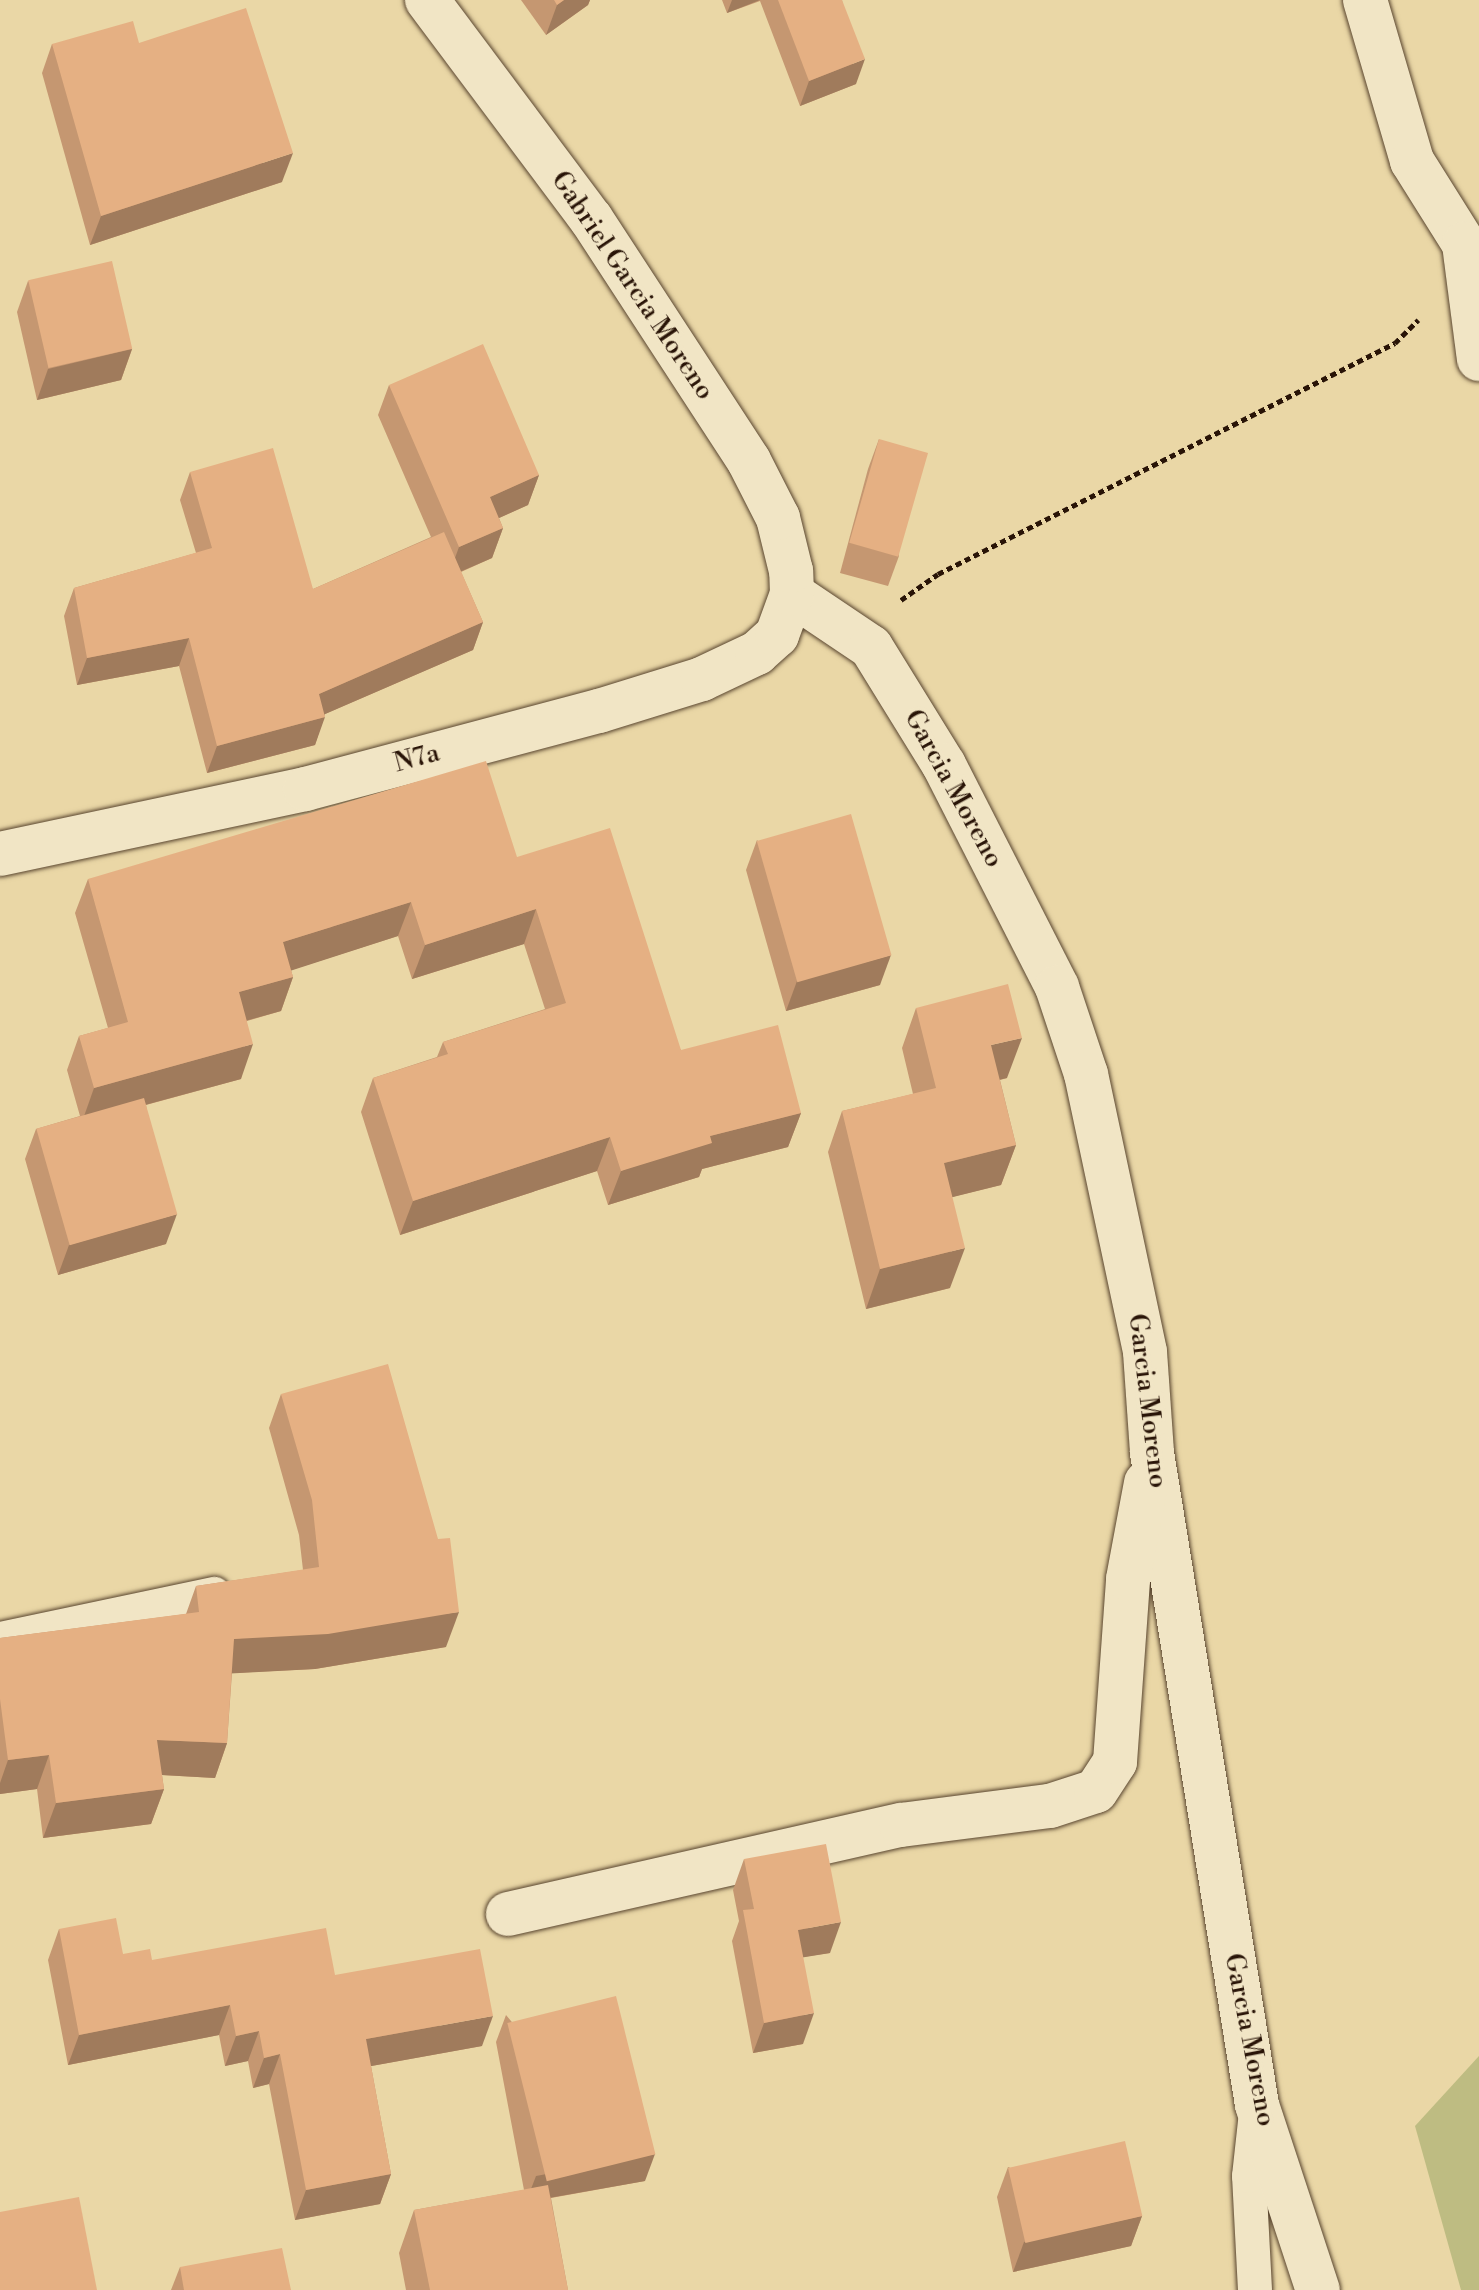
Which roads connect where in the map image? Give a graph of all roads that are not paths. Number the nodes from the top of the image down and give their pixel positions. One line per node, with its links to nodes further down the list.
1 (427, 0): 4 (street, Gabriel Garcia Moreno)
2 (1365, 0): 3 (street)
3 (1479, 359)
4 (792, 594): 5 (street, N7a); 6 (street, Garcia Moreno)
5 (0, 854)
6 (1152, 1453): 9 (street); 10 (street, Garcia Moreno)
7 (214, 1594): 8 (lane)
8 (0, 1639)
9 (508, 1914)
10 (1257, 2105): 11 (lane); 12 (street, Garcia Moreno)
11 (1255, 2290)
12 (1318, 2290)

